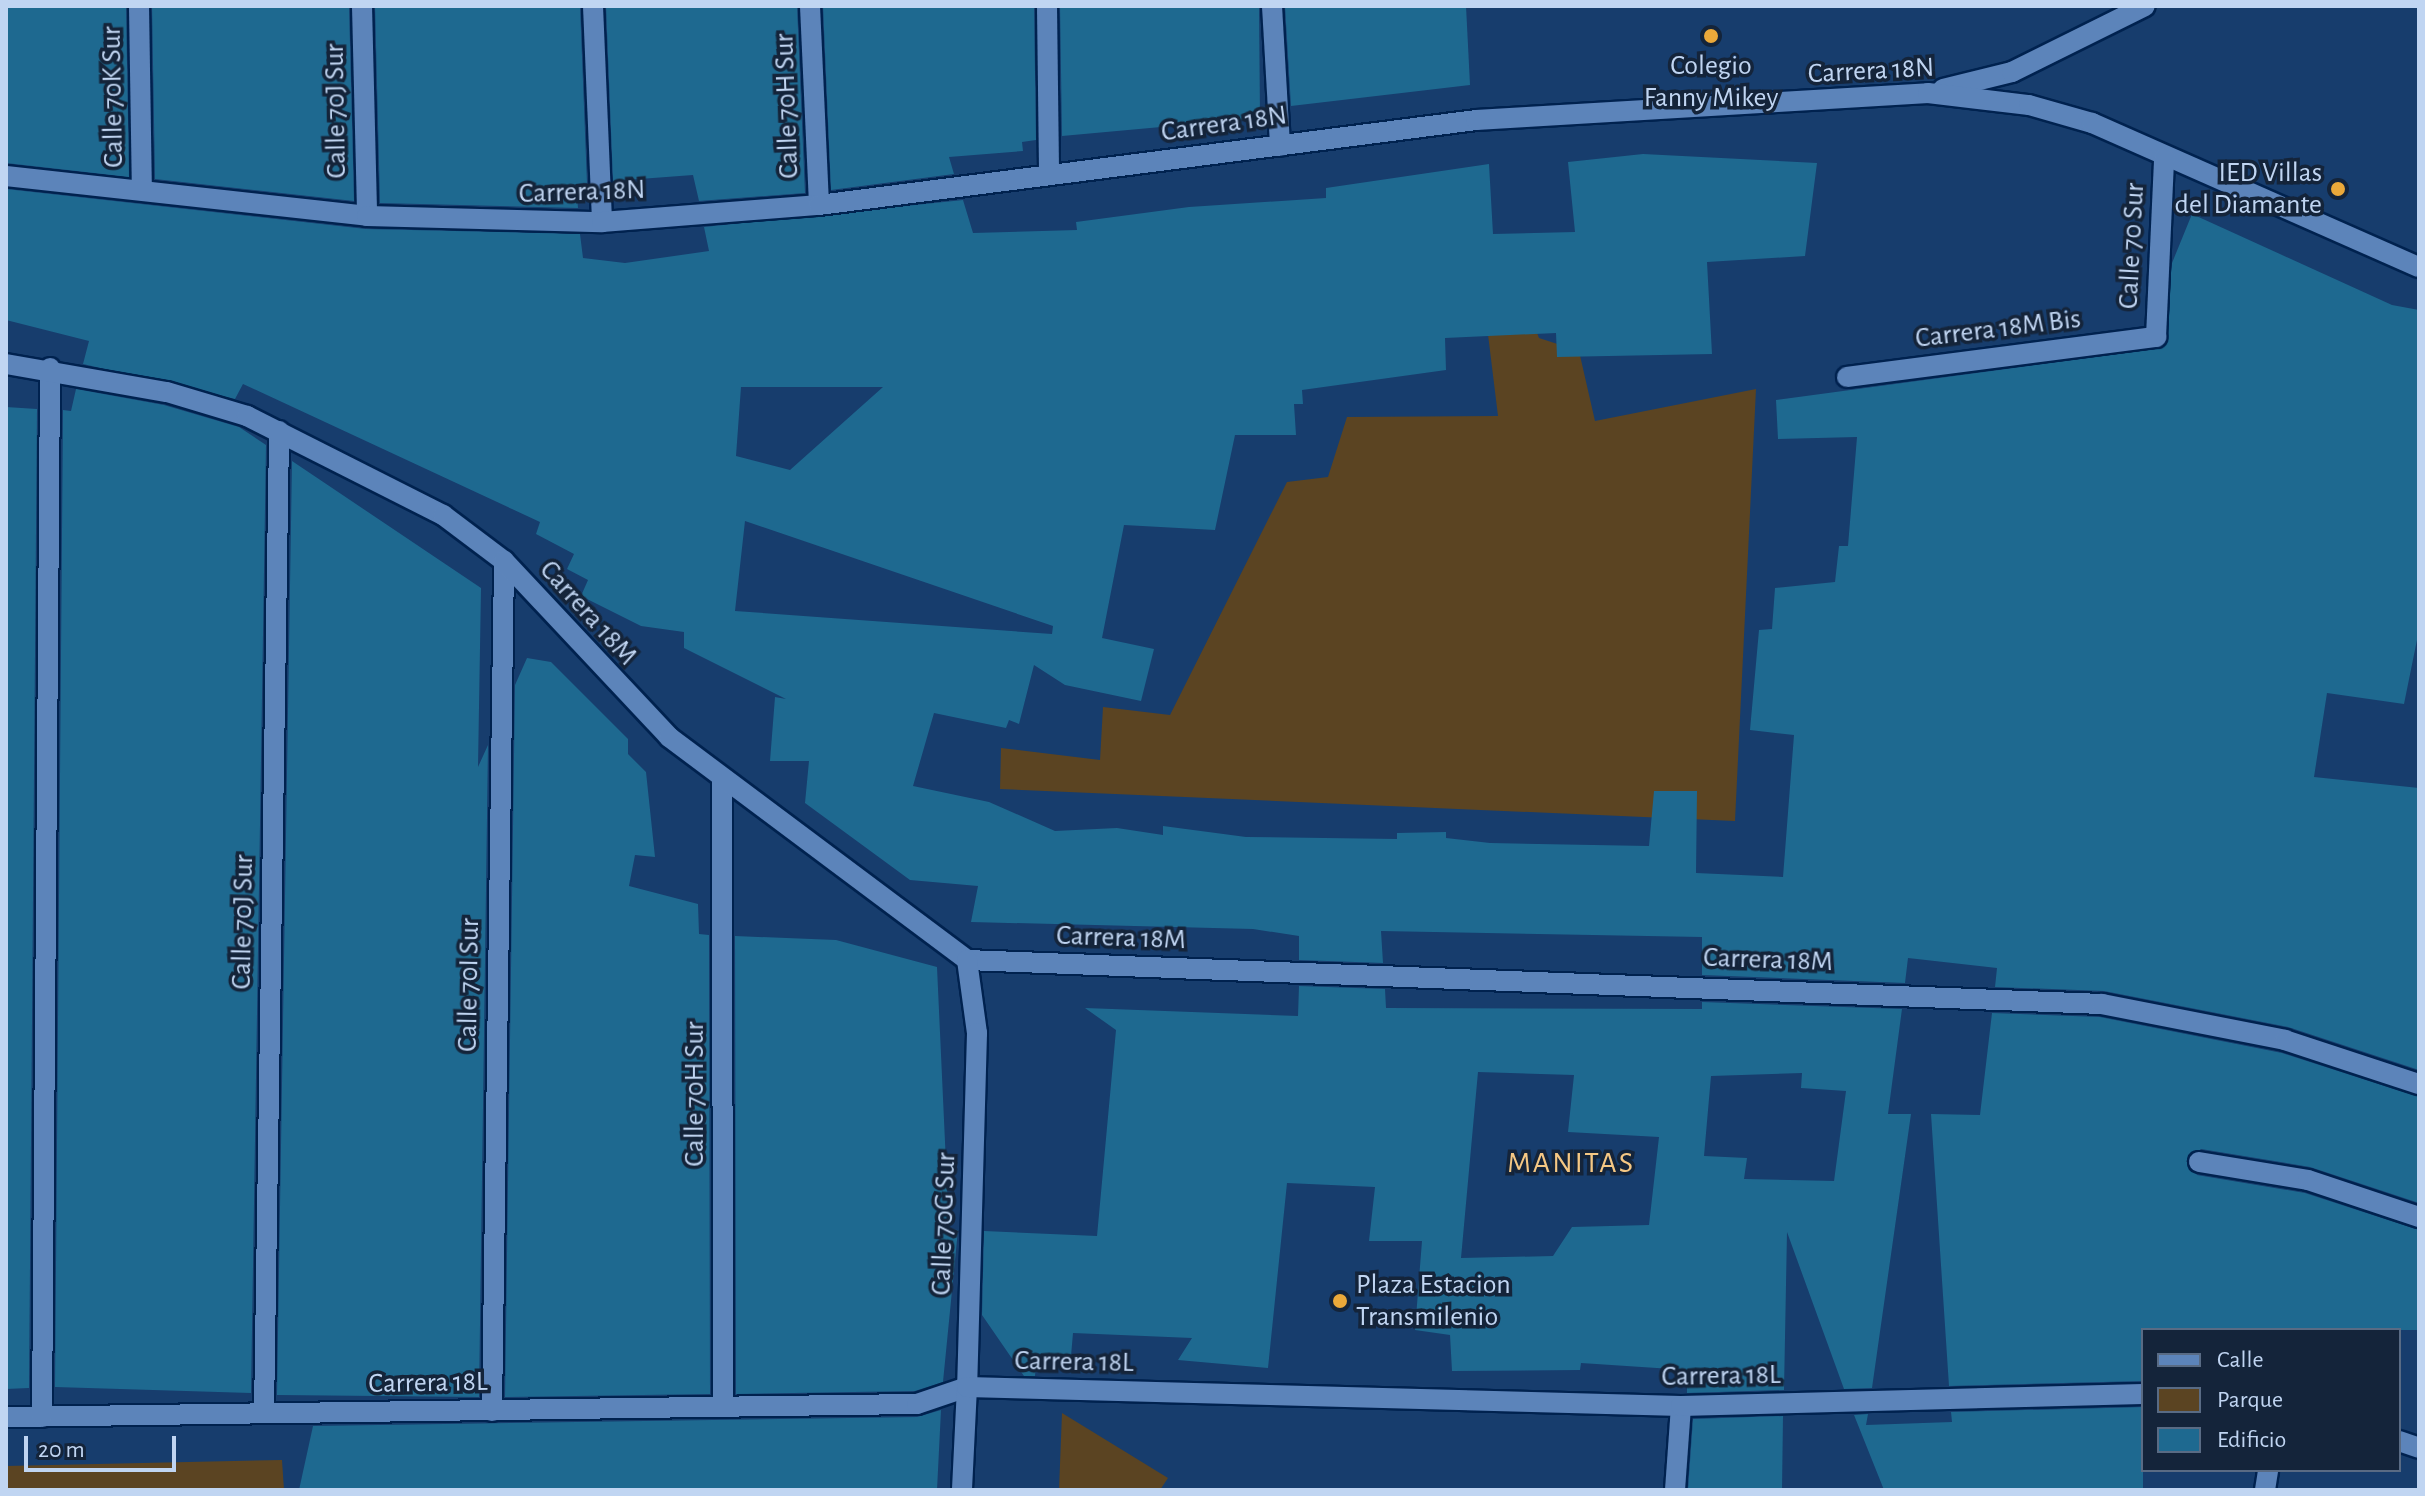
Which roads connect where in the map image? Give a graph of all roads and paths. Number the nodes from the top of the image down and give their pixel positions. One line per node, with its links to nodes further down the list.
1 (139, 6): 13 (street, Calle 70K Sur)
2 (362, 6): 15 (street, Calle 70J Sur)
3 (593, 6): 16 (street)
4 (810, 6): 14 (street, Calle 70H Sur)
5 (1047, 6): 11 (street)
6 (1272, 6): 9 (street)
7 (2145, 6): 8 (street)
8 (1928, 93): 9 (street, Carrera 18N); 10 (street, Carrera 18N)
9 (1280, 146): 11 (street, Carrera 18N)
10 (2164, 158): 17 (street, Carrera 18N); 18 (street, Calle 70 Sur)
11 (1049, 174): 14 (street, Carrera 18N)
12 (6, 176): 13 (street, Carrera 18N)
13 (142, 188): 15 (street, Carrera 18N)
14 (819, 205): 16 (street, Carrera 18N)
15 (367, 216): 16 (street, Carrera 18N)
16 (602, 222)
17 (2419, 267)
18 (2156, 337): 21 (street, Carrera 18M Bis)
19 (6, 364): 20 (street, Carrera 18M)
20 (50, 368): 22 (street, Carrera 18M); 36 (street)
21 (1847, 377)
22 (279, 431): 23 (street, Carrera 18M); 34 (street, Calle 70J Sur)
23 (504, 561): 24 (street, Carrera 18M); 33 (street, Calle 70I Sur)
24 (722, 781): 25 (street, Carrera 18M); 32 (street, Calle 70H Sur)
25 (967, 960): 26 (street, Carrera 18M); 29 (street, Calle 70G Sur)
26 (2419, 1084)
27 (2199, 1162): 28 (street)
28 (2419, 1217)
29 (967, 1387): 31 (street, Carrera 18L); 32 (street, Carrera 18L); 37 (street, Calle 70G Sur)
30 (2141, 1394): 31 (street, Carrera 18L)
31 (1681, 1406): 38 (street)
32 (723, 1407): 33 (street, Carrera 18L)
33 (492, 1411): 34 (street, Carrera 18L)
34 (264, 1413): 36 (street, Carrera 18L)
35 (6, 1417): 36 (street, Carrera 18L)
36 (42, 1417)
37 (962, 1490)
38 (1675, 1490)

